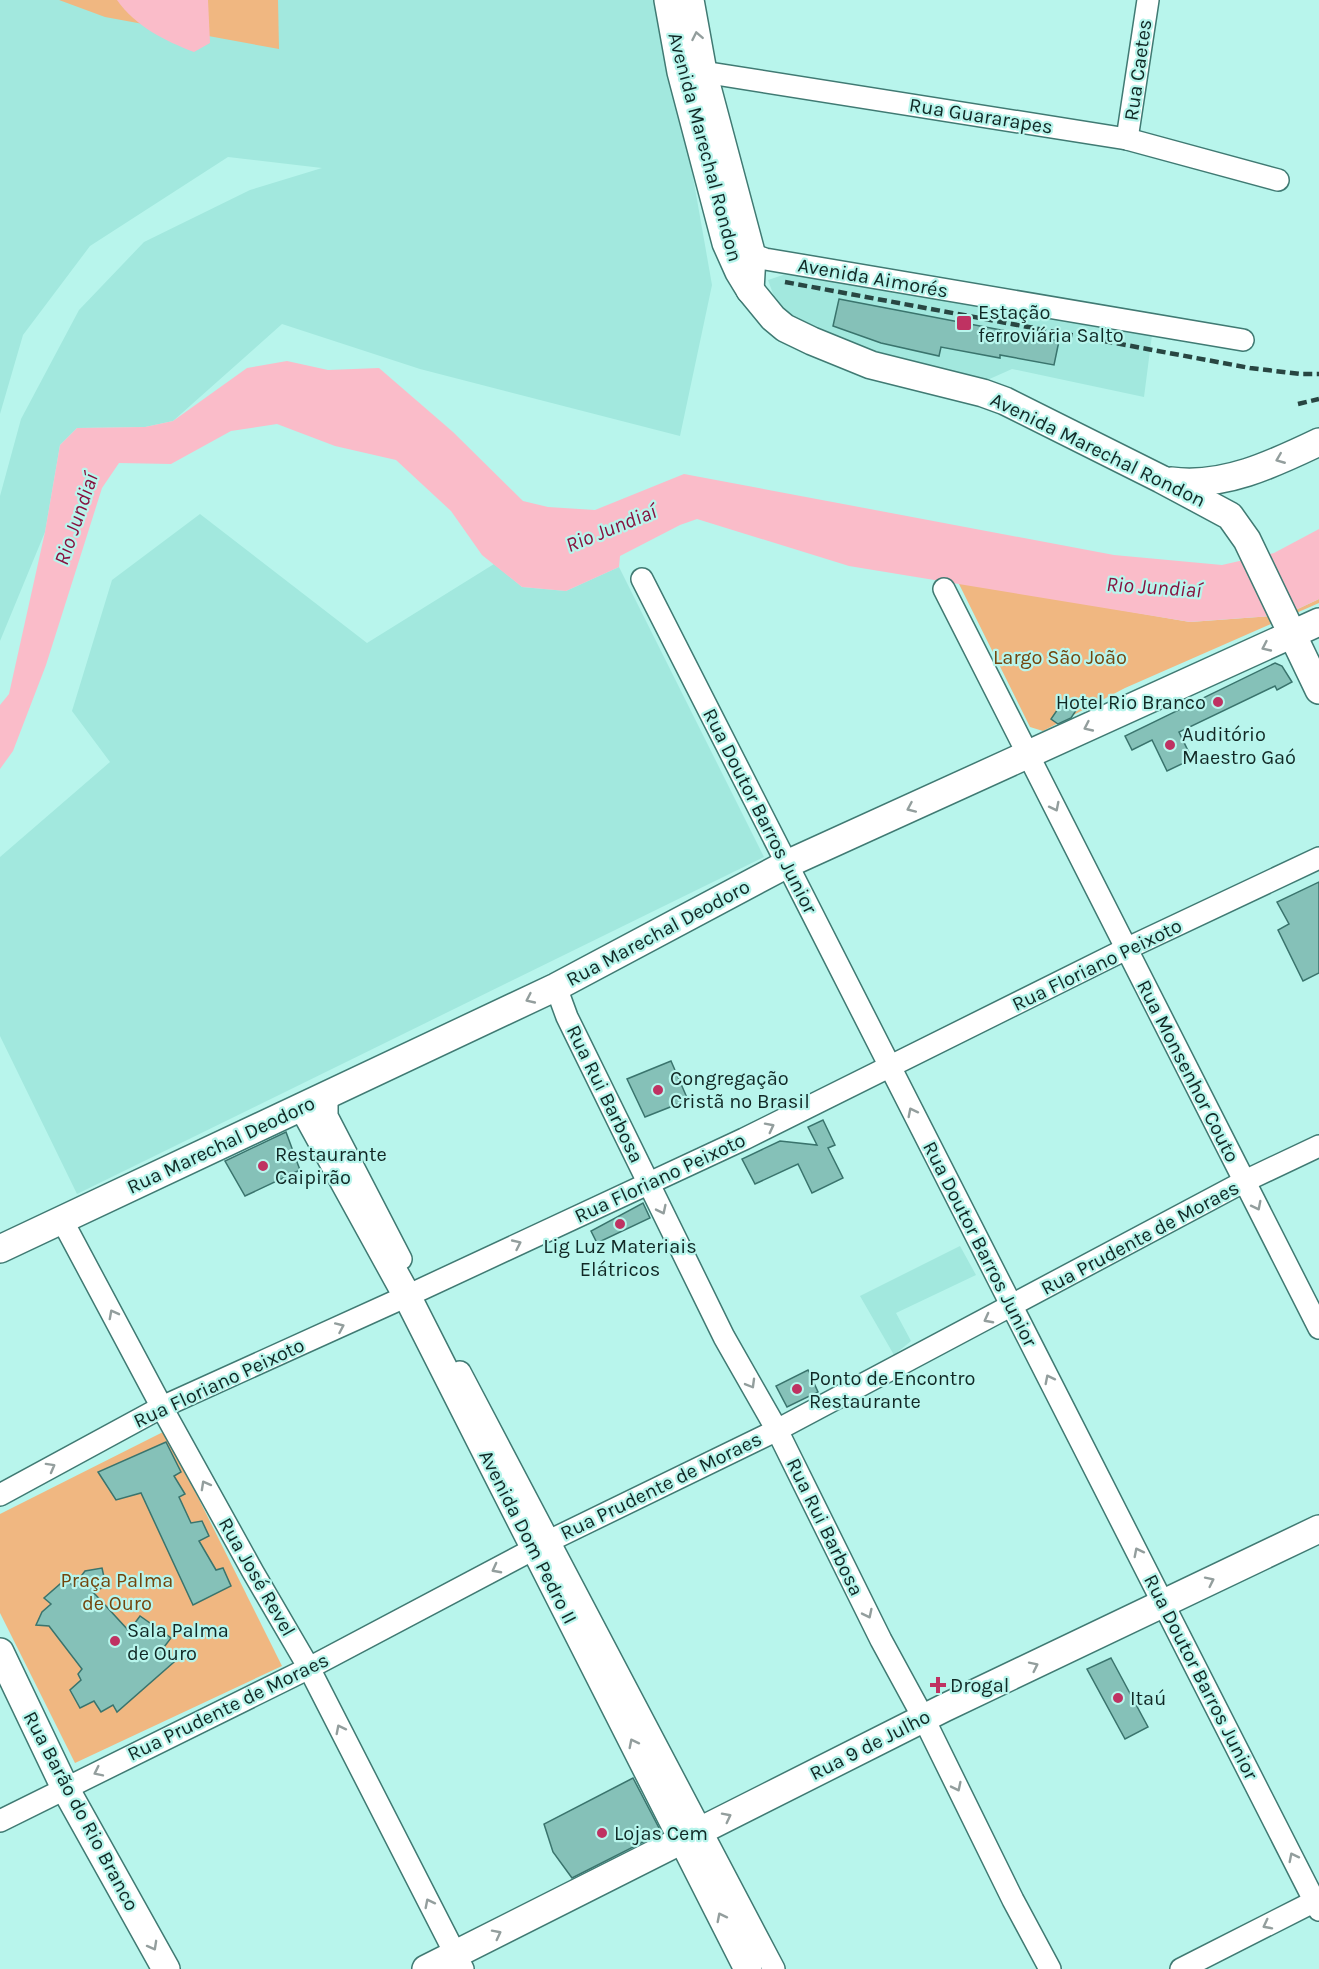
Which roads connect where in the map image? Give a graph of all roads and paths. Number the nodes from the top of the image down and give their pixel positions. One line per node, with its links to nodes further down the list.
1 (668, 0): 4 (main road, Avenida Marechal Rondon)
2 (690, 0): 4 (main road, Avenida Marechal Rondon, one-way to 2)
3 (1148, 0): 5 (street, Rua Caetes)
4 (692, 72): 5 (street, Rua Guararapes); 7 (main road, Avenida Marechal Rondon); 8 (main road, Avenida Marechal Rondon)
5 (1127, 139): 6 (street, Rua Guararapes)
6 (1278, 180)
7 (726, 243): 8 (street, Avenida Aimorés); 9 (main road, Avenida Marechal Rondon)
8 (752, 256): 9 (main road, Avenida Marechal Rondon); 10 (street, Avenida Aimorés)
9 (750, 290): 13 (main road, Avenida Marechal Rondon)
10 (1243, 340)
11 (1319, 442): 12 (main road, one-way to 12)
12 (1241, 475): 13 (main road); 14 (main road)
13 (1161, 479): 14 (main road, Avenida Marechal Rondon)
14 (1230, 516): 18 (main road, Avenida Marechal Rondon)
15 (642, 579): 22 (street, Rua Doutor Barros Junior)
16 (944, 589): 20 (street, Rua Monsenhor Couto)
17 (1319, 622): 18 (main road, Rua Marechal Deodoro)
18 (1290, 629): 19 (main road, Avenida Marechal Rondon); 20 (main road, Rua Marechal Deodoro, one-way to 20)
19 (1319, 690)
20 (1028, 755): 22 (main road, Rua Marechal Deodoro, one-way to 22); 23 (street, Rua Monsenhor Couto, one-way to 23)
21 (1319, 858): 23 (street, Rua Floriano Peixoto)
22 (787, 864): 24 (main road, Rua Marechal Deodoro); 25 (street, Rua Doutor Barros Junior)
23 (1126, 949): 25 (street, Rua Floriano Peixoto); 28 (street, Rua Monsenhor Couto)
24 (556, 987): 26 (main road, Rua Marechal Deodoro, one-way to 26); 29 (street, Rua Rui Barbosa)
25 (888, 1067): 29 (street, Rua Floriano Peixoto, one-way to 25); 33 (street, Rua Doutor Barros Junior, one-way to 25)
26 (315, 1101): 30 (main road, Rua Marechal Deodoro); 32 (main road, Avenida Dom Pedro II)
27 (1319, 1146): 28 (street, Rua Prudente de Moraes)
28 (1245, 1181): 33 (street, Rua Prudente de Moraes); 34 (street, Rua Monsenhor Couto, one-way to 34)
29 (648, 1183): 32 (street, Rua Floriano Peixoto, one-way to 29); 36 (street, Rua Rui Barbosa, one-way to 36)
30 (62, 1220): 31 (main road, Rua Marechal Deodoro); 35 (street, Rua José Revel, one-way to 30)
31 (0, 1249)
32 (412, 1294): 35 (street, Rua Floriano Peixoto, one-way to 32); 39 (main road, Avenida Dom Pedro II)
33 (1012, 1307): 36 (street, Rua Prudente de Moraes, one-way to 36); 40 (street, Rua Doutor Barros Junior, one-way to 33)
34 (1319, 1328)
35 (162, 1407): 37 (street, Rua Floriano Peixoto, one-way to 35); 42 (street, Rua José Revel, one-way to 35)
36 (777, 1430): 39 (street, Rua Prudente de Moraes); 43 (street, Rua Rui Barbosa, one-way to 43)
37 (0, 1495)
38 (1319, 1529): 40 (main road, Rua 9 de Julho, one-way to 38)
39 (541, 1545): 42 (street, Rua Prudente de Moraes, one-way to 42); 46 (main road, Avenida Dom Pedro II)
40 (1164, 1603): 43 (main road, Rua 9 de Julho, one-way to 40); 47 (street, Rua Doutor Barros Junior, one-way to 40)
41 (0, 1652): 44 (main road, Rua Barão do Rio Branco)
42 (309, 1668): 44 (street, Rua Prudente de Moraes, one-way to 44); 48 (street, Rua José Revel, one-way to 42)
43 (924, 1719): 46 (main road, Rua 9 de Julho, one-way to 43); 53 (street, Rua Rui Barbosa, one-way to 53)
44 (65, 1788): 45 (street, Rua Prudente de Moraes); 49 (main road, Rua Barão do Rio Branco, one-way to 49)
45 (0, 1821)
46 (691, 1835): 48 (main road, Rua 9 de Julho, one-way to 46); 51 (main road, Avenida Dom Pedro II, one-way to 46); 52 (street)
47 (1317, 1903): 54 (street, one-way to 54)
48 (459, 1962): 50 (main road, Rua 9 de Julho)
49 (166, 1969)
50 (426, 1969)
51 (748, 1969)
52 (774, 1969)
53 (1050, 1969)
54 (1181, 1969)

